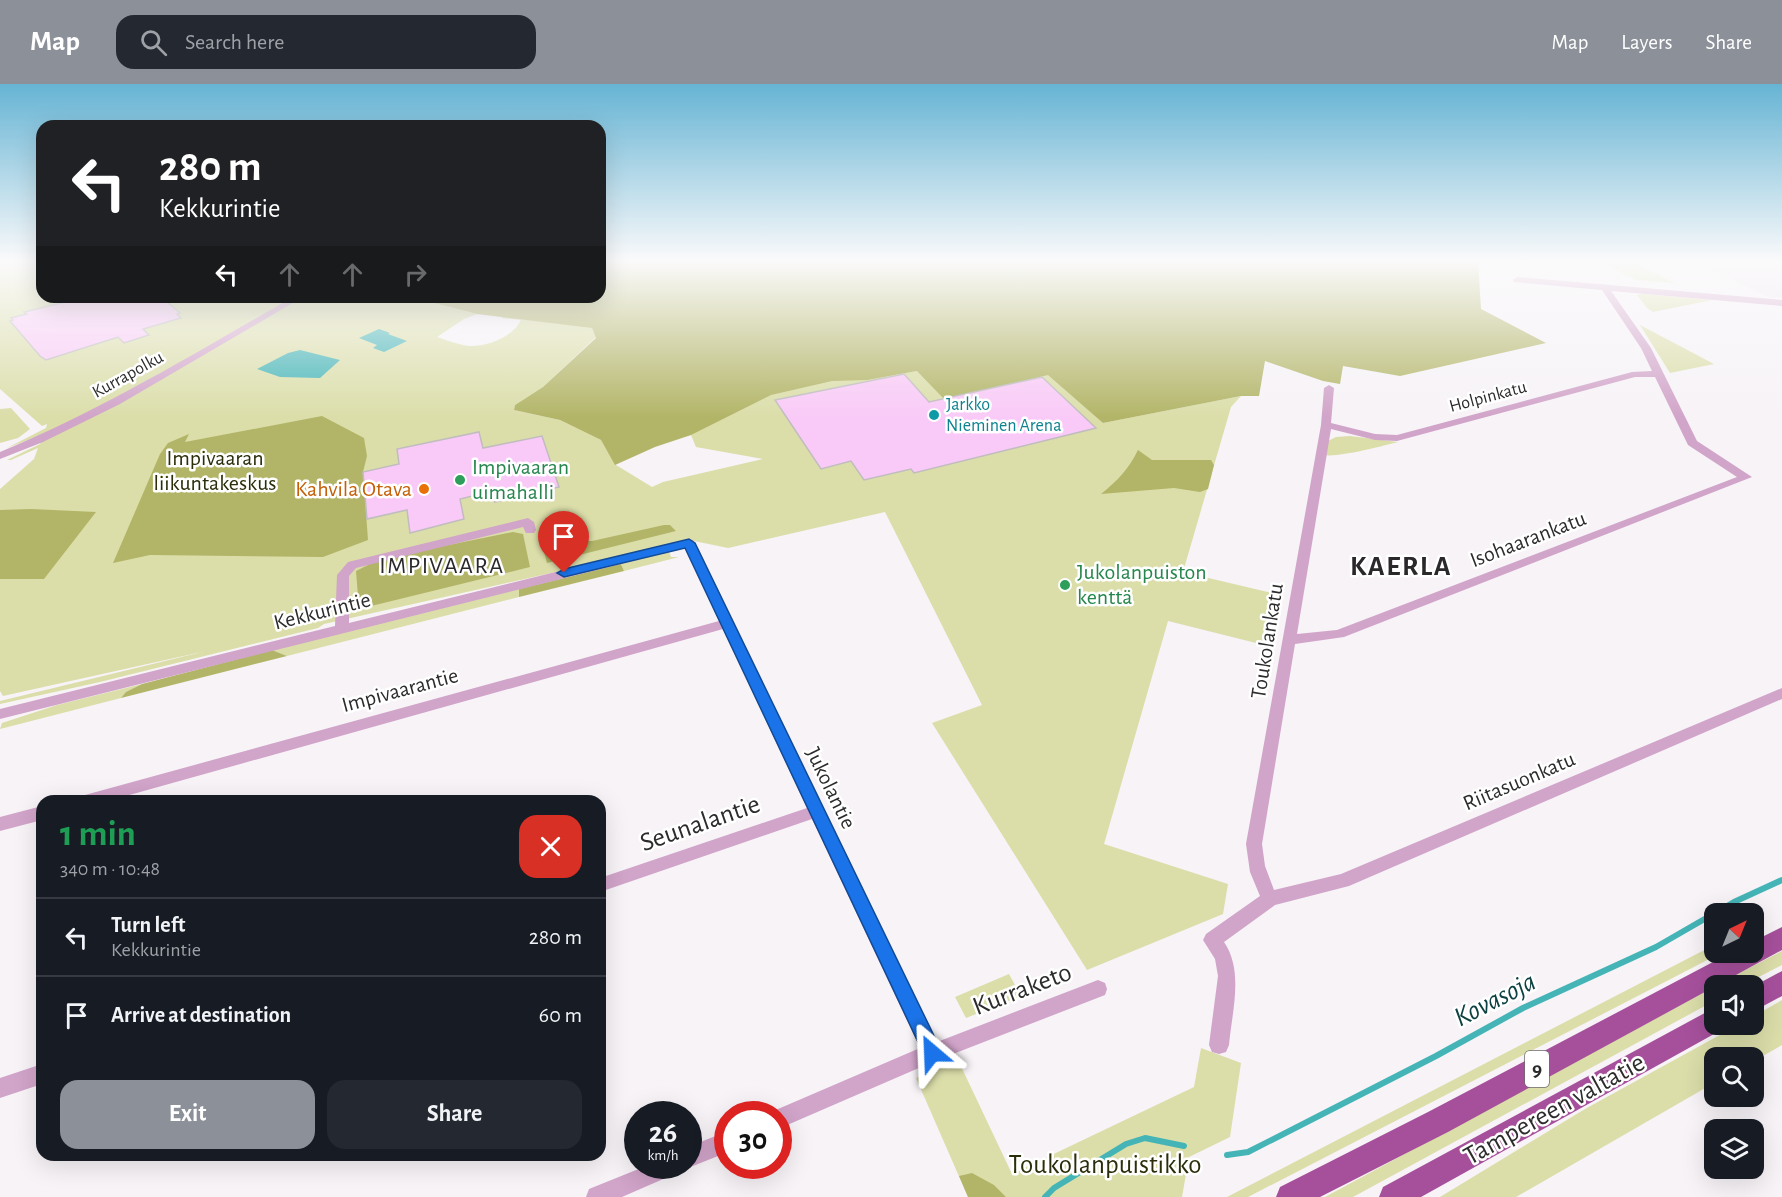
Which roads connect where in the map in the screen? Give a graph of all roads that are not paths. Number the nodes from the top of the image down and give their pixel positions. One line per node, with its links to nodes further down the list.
1 (269, 314): 6 (street, Kurrapolku)
2 (1623, 314): 3 (street)
3 (1659, 374): 5 (street, Holpinkatu); 11 (street, Isohaarankatu)
4 (1329, 388): 5 (street, Toukolankatu)
5 (1326, 425): 11 (street, Toukolankatu)
6 (0, 456)
7 (530, 531): 10 (street)
8 (689, 543): 9 (street, Jukolantie); 10 (street, Kekkurintie)
9 (727, 623): 14 (street, Impivaarantie); 15 (street, Jukolantie)
10 (342, 628): 13 (street, Kekkurintie)
11 (1288, 640): 19 (street, Toukolankatu)
12 (1782, 693): 19 (street, Riitasuonkatu)
13 (0, 714)
14 (107, 795)
15 (817, 811): 18 (street, Seunalantie); 26 (street, Jukolantie)
16 (36, 815): 17 (street)
17 (0, 824)
18 (606, 883)
19 (1270, 899): 25 (street)
20 (1782, 938): 32 (highway, Tampereen valtatie / 9)
21 (1782, 983): 23 (highway)
22 (1098, 989): 26 (street, Kurraketo)
23 (1764, 993)
24 (1704, 1026): 33 (highway, Tampereen valtatie / 9)
25 (1219, 1046)
26 (932, 1053): 29 (street, Kurraketo)
27 (36, 1076): 28 (street)
28 (0, 1088)
29 (792, 1113)
30 (639, 1179): 31 (street)
31 (597, 1197)
32 (1290, 1197)
33 (1393, 1197)

